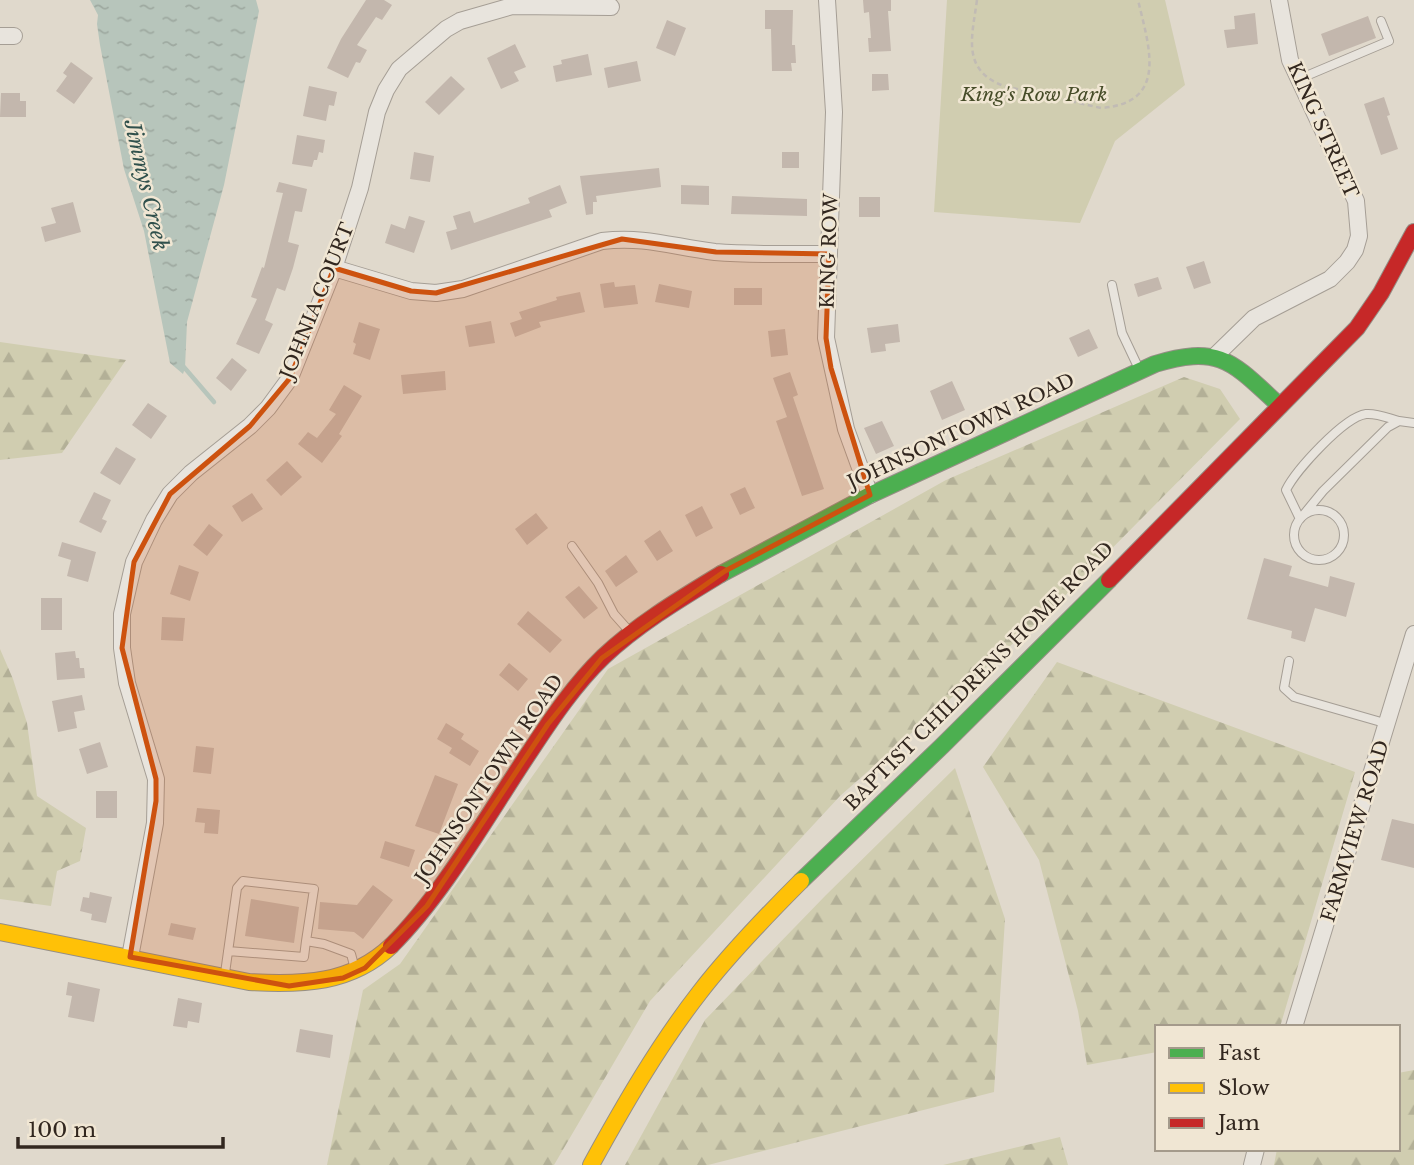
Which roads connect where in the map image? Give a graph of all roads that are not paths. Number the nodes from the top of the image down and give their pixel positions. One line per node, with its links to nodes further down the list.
1 (827, 0): 7 (street, KING ROW)
2 (1279, 0): 5 (street, KING STREET)
3 (611, 7): 8 (street, JOHNIA COURT)
4 (1381, 21): 5 (lane)
5 (1299, 79): 10 (street, KING STREET)
6 (1414, 232): 12 (street, BAPTIST CHILDRENS HOME ROAD)
7 (829, 254): 8 (street); 15 (street, KING ROW)
8 (334, 268): 26 (street, JOHNIA COURT)
9 (1112, 285): 11 (lane)
10 (1215, 356): 11 (street, JOHNSONTOWN ROAD); 12 (street)
11 (1140, 371): 15 (street, JOHNSONTOWN ROAD)
12 (1280, 406): 30 (street, BAPTIST CHILDRENS HOME ROAD)
13 (1399, 421): 14 (lane); 16 (lane); 16 (lane)
14 (1414, 423)
15 (870, 495): 18 (street, JOHNSONTOWN ROAD)
16 (1300, 519): 16 (lane)
17 (572, 546): 18 (lane)
18 (632, 634): 27 (street, JOHNSONTOWN ROAD)
19 (1414, 634): 21 (street, FARMVIEW ROAD)
20 (1289, 660): 22 (lane)
21 (1408, 680): 22 (street, FARMVIEW ROAD)
22 (1388, 724): 29 (street, FARMVIEW ROAD)
23 (0, 932): 26 (street, JOHNSONTOWN ROAD)
24 (306, 941): 25 (lane); 25 (lane); 27 (lane)
25 (228, 951): 28 (lane)
26 (130, 957): 28 (street, JOHNSONTOWN ROAD)
27 (356, 972): 28 (street, JOHNSONTOWN ROAD)
28 (224, 977)
29 (1295, 1025)
30 (591, 1165)

